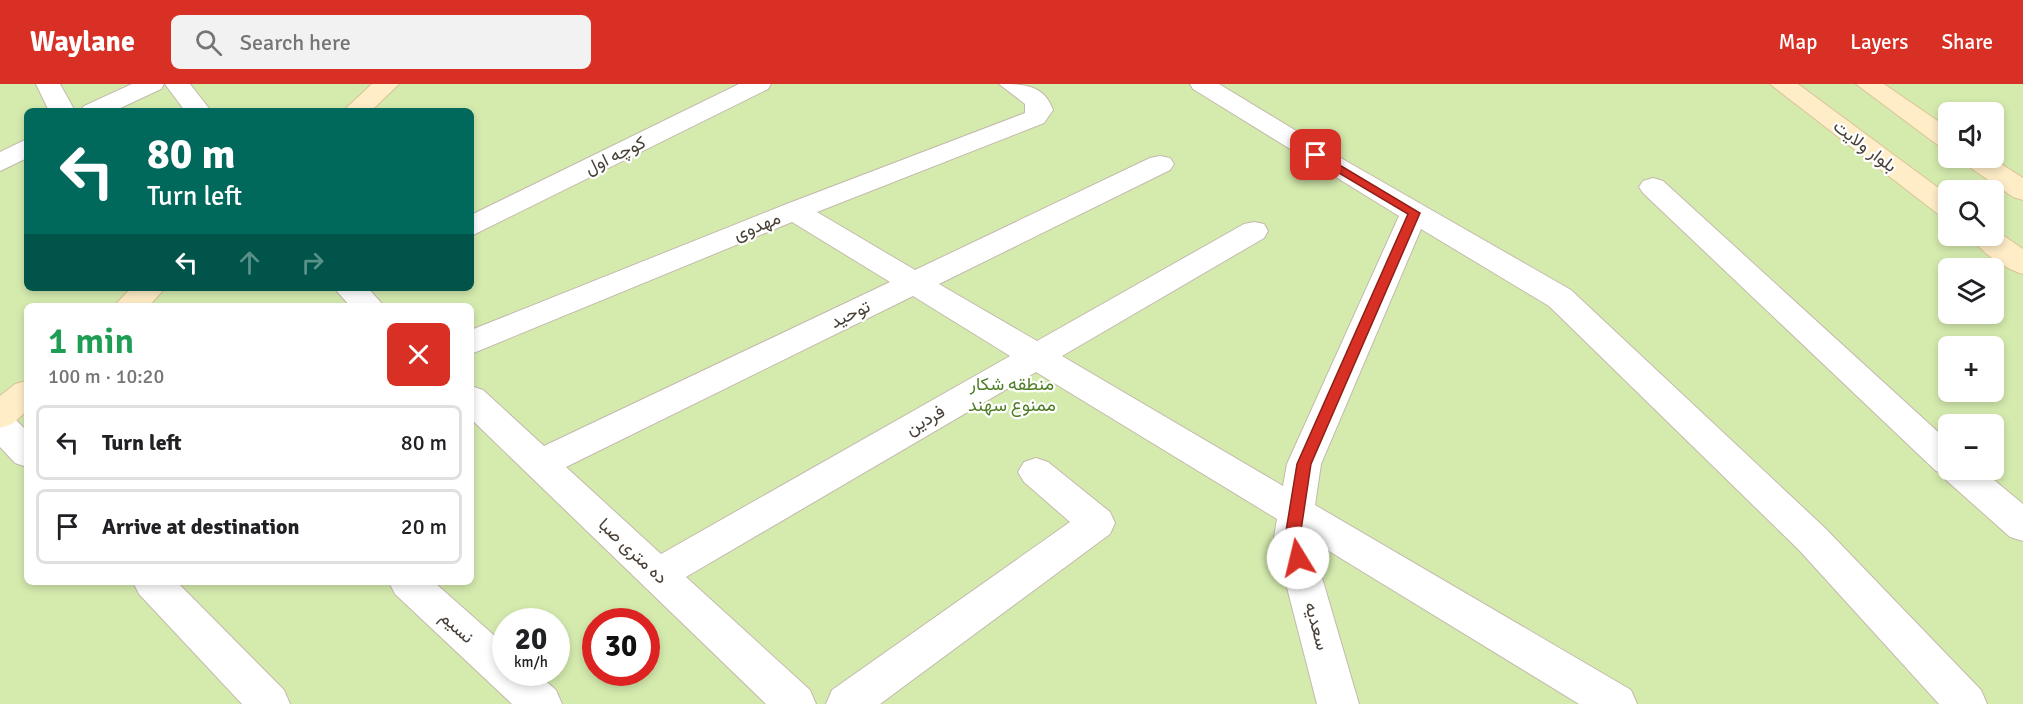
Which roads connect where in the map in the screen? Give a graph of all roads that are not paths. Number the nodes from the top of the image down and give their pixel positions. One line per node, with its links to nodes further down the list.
1 (48, 84): 10 (street)
2 (152, 84): 11 (street)
3 (177, 84): 12 (street)
4 (387, 84): 13 (main road)
5 (759, 84): 24 (street, کوچه اول)
6 (1011, 84): 22 (street, مهدوی)
7 (1202, 84): 23 (street)
8 (1782, 84): 21 (main road, بلوار ولایت)
9 (1869, 84): 14 (main road)
10 (60, 108)
11 (100, 108)
12 (196, 108)
13 (359, 108)
14 (1938, 133)
15 (24, 149): 16 (street)
16 (0, 162)
17 (1160, 164): 28 (street, توحید)
18 (1989, 168): 20 (main road)
19 (1653, 188): 40 (street)
20 (2023, 191)
21 (1938, 201)
22 (794, 211): 28 (street); 33 (street, مهدوی)
23 (1414, 213): 44 (street, سعدیه); 57 (street)
24 (474, 226)
25 (1254, 231): 34 (street, فردین)
26 (1999, 246): 27 (main road)
27 (2023, 264)
28 (914, 283): 34 (street); 41 (street, توحید)
29 (146, 291): 31 (main road)
30 (352, 291): 32 (street)
31 (132, 303)
32 (366, 303)
33 (474, 342)
34 (1036, 356): 44 (street); 46 (street, فردین)
35 (24, 396): 37 (main road)
36 (474, 402): 41 (street, ده متری صبا)
37 (0, 416)
38 (0, 425): 39 (street)
39 (24, 450)
40 (1938, 452)
41 (540, 464): 46 (street, ده متری صبا)
42 (1036, 472): 54 (street)
43 (1970, 480): 45 (street)
44 (1296, 512): 55 (street, سعدیه); 56 (street)
45 (2023, 526)
46 (658, 574): 53 (street, ده متری صبا)
47 (155, 585): 51 (street)
48 (411, 585): 49 (street, نسیم)
49 (492, 659)
50 (521, 686): 52 (street, نسیم)
51 (269, 704)
52 (541, 704)
53 (795, 704)
54 (847, 704)
55 (1338, 704)
56 (1616, 704)
57 (1966, 704)

